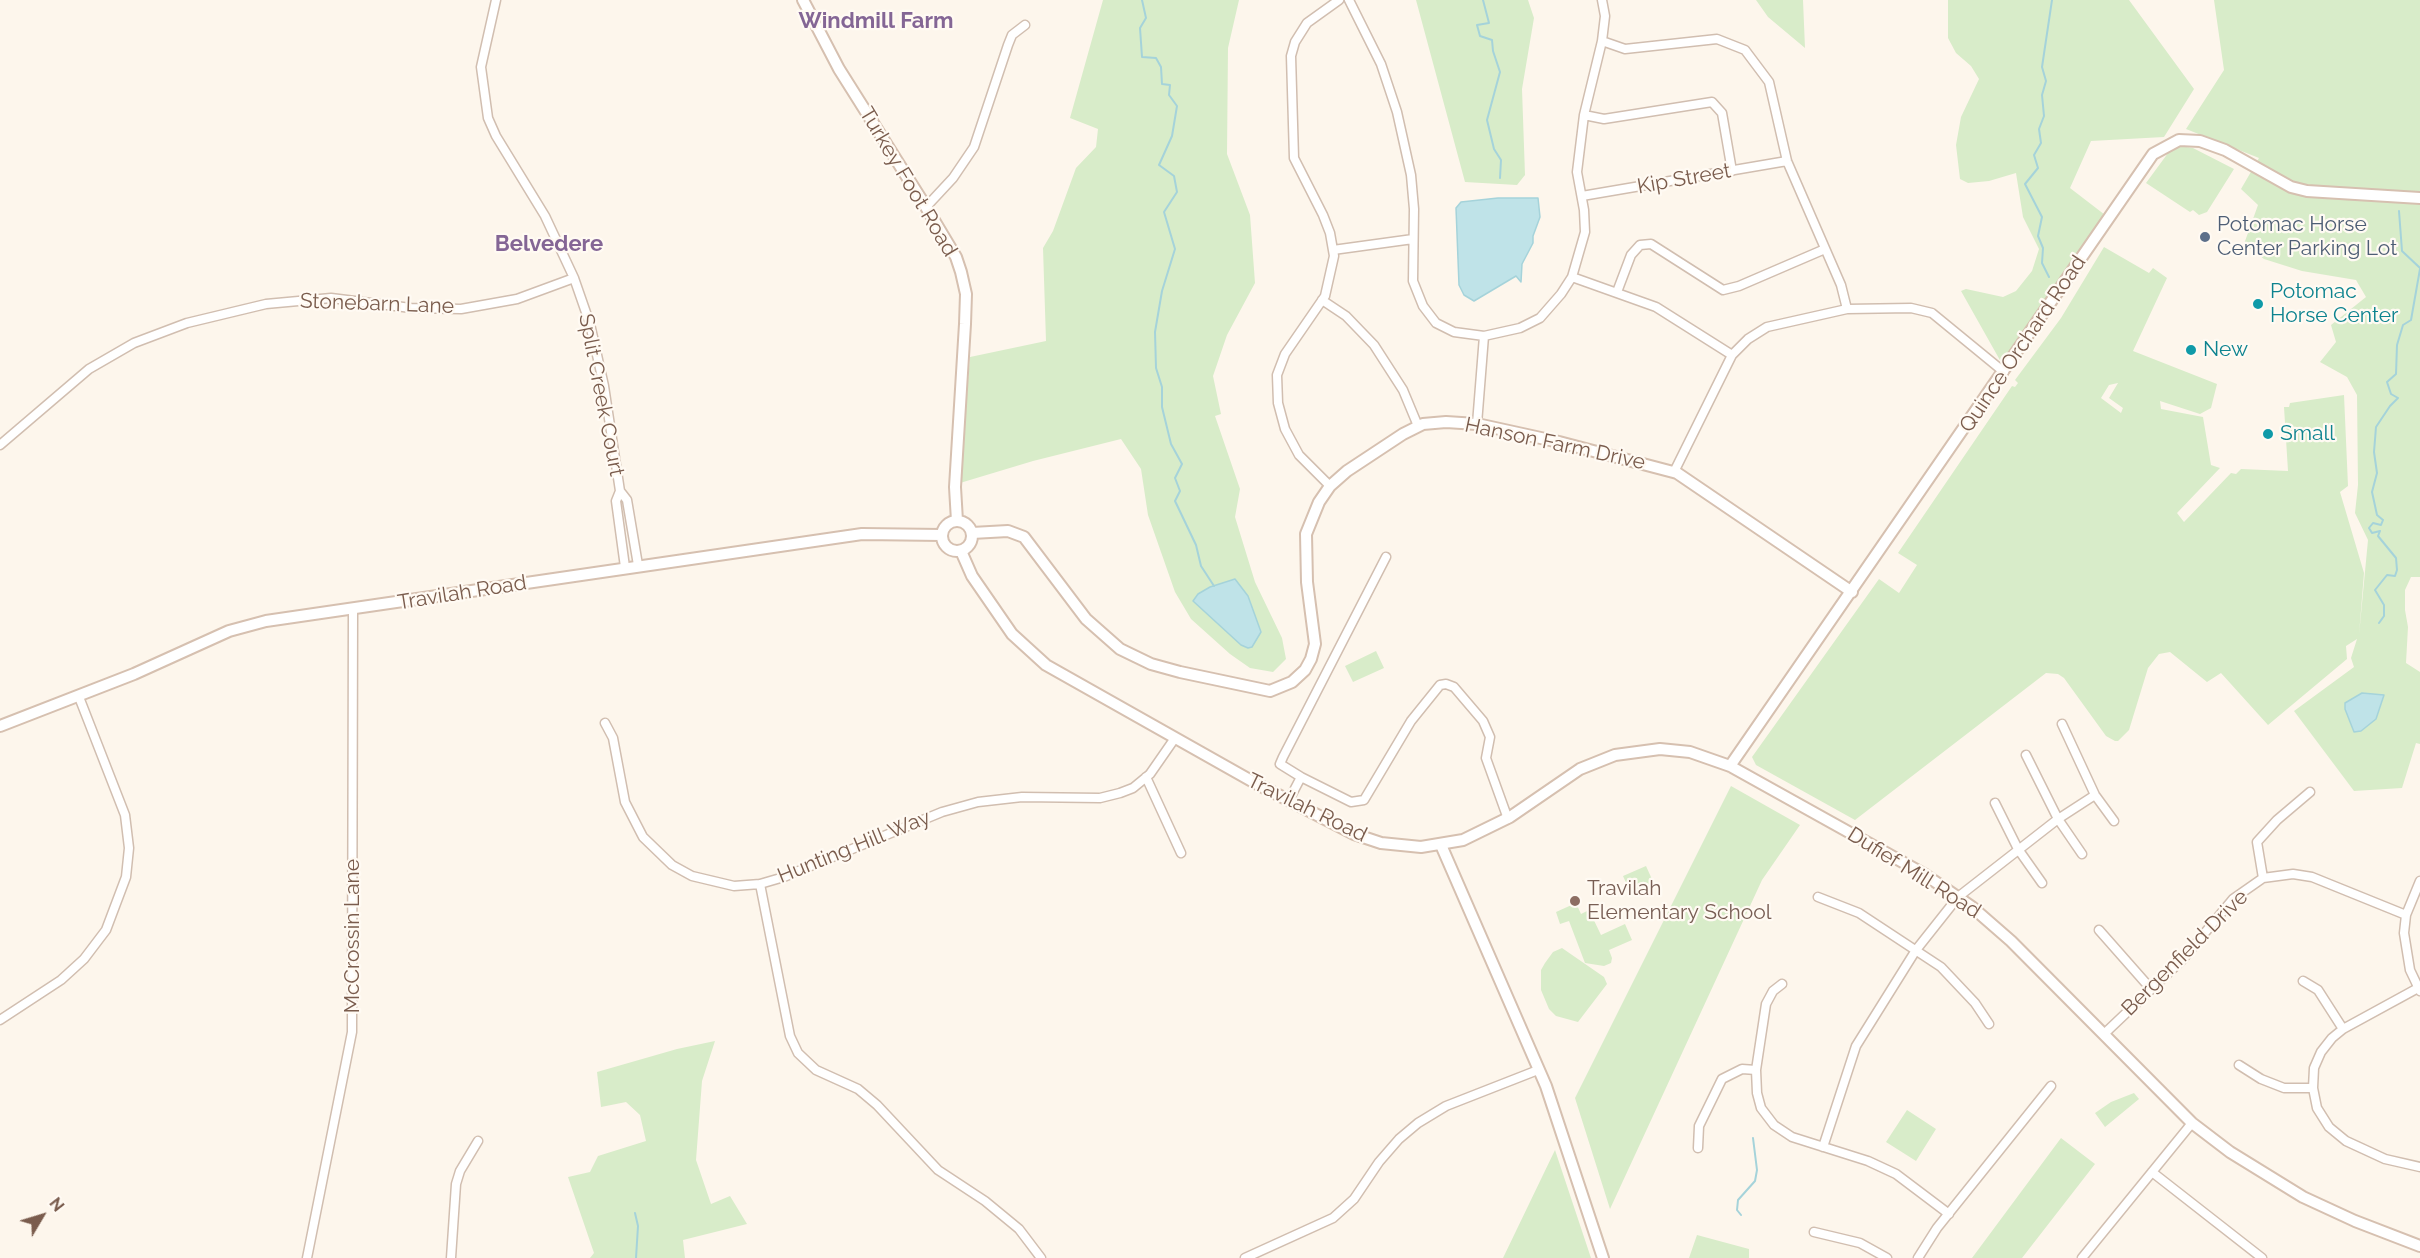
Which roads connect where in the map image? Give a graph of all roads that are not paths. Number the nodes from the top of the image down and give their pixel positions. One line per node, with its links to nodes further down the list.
1 (496, 0): 18 (street, Split Creek Court)
2 (803, 0): 13 (main road, Turkey Foot Road)
3 (1339, 0): 16 (street)
4 (1349, 0): 14 (street)
5 (1602, 0): 7 (street)
6 (1025, 25): 13 (street)
7 (1602, 41): 8 (street); 9 (street)
8 (1584, 115): 10 (street); 11 (street)
9 (1786, 161): 10 (street, Kip Street); 15 (street)
10 (1732, 171): 11 (street, Kip Street)
11 (1582, 196): 17 (street)
12 (2420, 198): 24 (main road, Quince Orchard Road)
13 (926, 207): 31 (main road, Turkey Foot Road)
14 (1413, 238): 16 (street); 22 (street)
15 (1825, 249): 19 (street); 21 (street)
16 (1333, 250): 20 (street)
17 (1572, 277): 19 (street); 22 (street)
18 (574, 278): 27 (street, Stonebarn Lane); 30 (street, Split Creek Court)
19 (1617, 292): 23 (street)
20 (1322, 300): 26 (street); 29 (street)
21 (1846, 309): 23 (street); 24 (street)
22 (1484, 336): 25 (street)
23 (1732, 355): 28 (street)
24 (2004, 372): 38 (main road, Quince Orchard Road)
25 (1477, 424): 26 (main road, Hanson Farm Drive); 28 (main road, Hanson Farm Drive)
26 (1418, 426): 29 (main road, Hanson Farm Drive)
27 (0, 445)
28 (1674, 472): 38 (main road, Hanson Farm Drive)
29 (1330, 486): 32 (main road, Hanson Farm Drive)
30 (620, 491): 36 (street, Split Creek Court); 37 (street, Split Creek Court)
31 (957, 521): 32 (main road); 33 (main road)
32 (972, 533): 34 (main road)
33 (942, 535): 34 (main road); 36 (main road, Travilah Road)
34 (961, 551): 44 (main road, Travilah Road)
35 (1386, 557): 48 (street)
36 (638, 565): 37 (main road, Travilah Road)
37 (625, 567): 39 (main road, Travilah Road)
38 (1852, 592): 46 (main road, Quince Orchard Road)
39 (353, 610): 40 (main road, Travilah Road); 91 (street, McCrossin Lane)
40 (79, 696): 43 (main road, Travilah Road); 73 (street)
41 (605, 723): 63 (street, Hunting Hill Way)
42 (2062, 724): 50 (street)
43 (0, 726)
44 (1175, 738): 47 (street, Hunting Hill Way); 51 (main road, Travilah Road)
45 (2026, 754): 54 (street)
46 (1730, 766): 53 (main road, Dufief Mill Road); 65 (main road, Dufief Mill Road)
47 (1146, 777): 58 (street); 63 (street, Hunting Hill Way)
48 (1301, 777): 51 (street); 53 (street)
49 (2310, 792): 60 (street)
50 (2095, 795): 54 (street); 55 (street)
51 (1288, 800): 56 (main road, Travilah Road)
52 (1995, 803): 57 (street)
53 (1508, 819): 56 (main road, Dufief Mill Road)
54 (2058, 819): 57 (street); 59 (street)
55 (2114, 820)
56 (1441, 845): 78 (main road)
57 (2018, 849): 62 (street); 65 (street)
58 (1181, 853)
59 (2082, 854)
60 (2263, 878): 66 (street, Bergenfield Drive); 71 (street, Bergenfield Drive)
61 (2420, 881): 66 (street)
62 (2042, 882)
63 (760, 884): 93 (street)
64 (1818, 897): 68 (street)
65 (1958, 897): 68 (street); 76 (main road, Dufief Mill Road)
66 (2406, 915): 72 (street)
67 (2099, 930): 71 (street)
68 (1916, 950): 74 (street); 84 (street)
69 (2303, 981): 75 (street)
70 (1782, 984): 79 (street)
71 (2151, 989): 76 (street, Bergenfield Drive)
72 (2419, 990): 75 (street)
73 (0, 1020)
74 (1989, 1024)
75 (2343, 1029): 81 (street)
76 (2104, 1034): 82 (main road, Dufief Mill Road)
77 (2239, 1065): 81 (street)
78 (1538, 1070): 94 (street); 95 (main road)
79 (1756, 1070): 84 (street); 85 (street)
80 (2050, 1086): 88 (street)
81 (2313, 1088): 86 (street)
82 (2192, 1123): 87 (street); 90 (main road, Dufief Mill Road)
83 (478, 1141): 92 (street)
84 (1823, 1147): 88 (street)
85 (1698, 1148)
86 (2420, 1167)
87 (2152, 1173): 98 (street); 99 (street)
88 (1949, 1214): 97 (street)
89 (1814, 1232): 96 (street)
90 (2420, 1246)
91 (307, 1258)
92 (451, 1258)
93 (1041, 1258)
94 (1245, 1258)
95 (1603, 1258)
96 (1887, 1258)
97 (1917, 1258)
98 (2082, 1258)
99 (2262, 1258)

